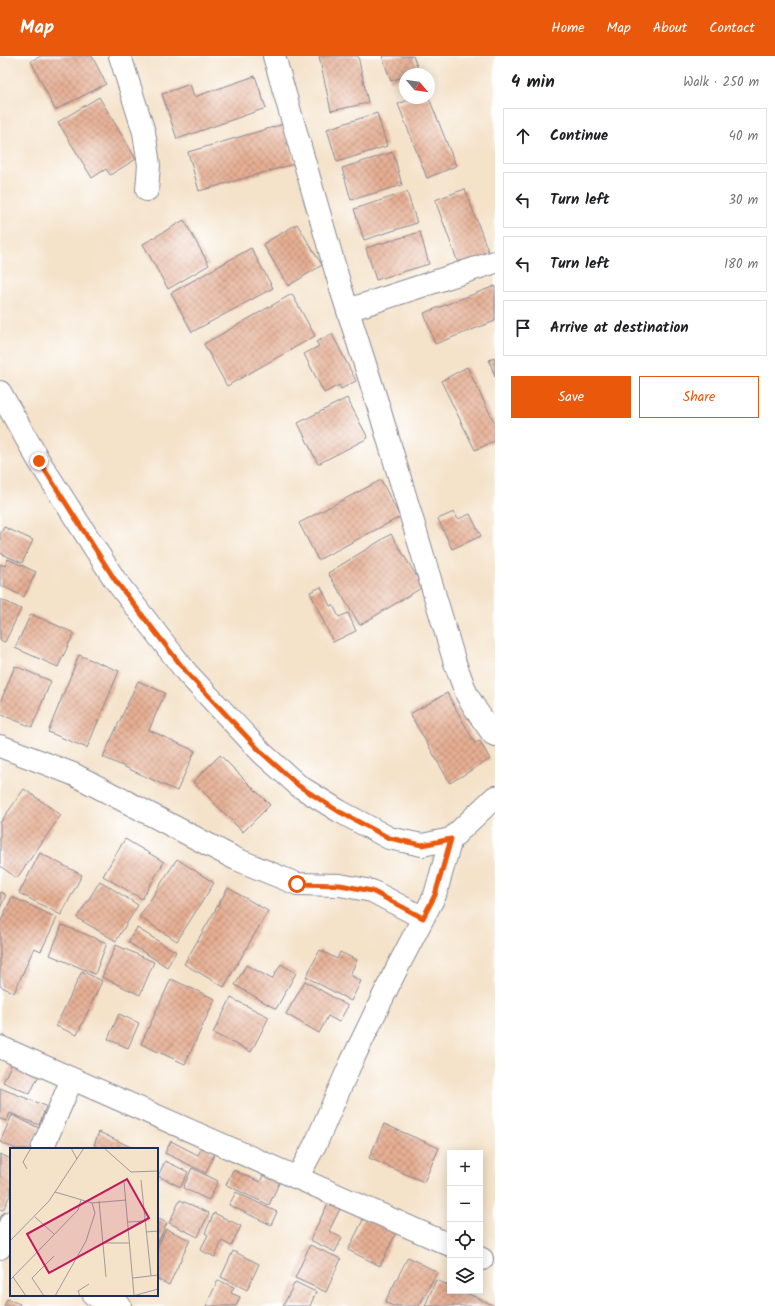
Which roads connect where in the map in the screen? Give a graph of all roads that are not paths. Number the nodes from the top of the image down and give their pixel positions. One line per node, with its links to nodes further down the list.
1 (120, 56): 3 (street)
2 (274, 56): 5 (street)
3 (147, 190)
4 (495, 262): 5 (street)
5 (348, 310): 7 (street)
6 (0, 392): 10 (street)
7 (495, 735)
8 (0, 746): 11 (street)
9 (495, 797): 10 (street)
10 (451, 839): 11 (street)
11 (423, 918): 15 (street)
12 (0, 1047): 13 (street)
13 (72, 1079): 14 (street); 15 (street)
14 (42, 1148)
15 (297, 1178): 17 (street)
16 (10, 1224): 18 (street)
17 (447, 1244)
18 (0, 1248)
19 (0, 1255): 20 (street)
20 (10, 1260)
21 (96, 1296): 22 (street)
22 (120, 1306)

